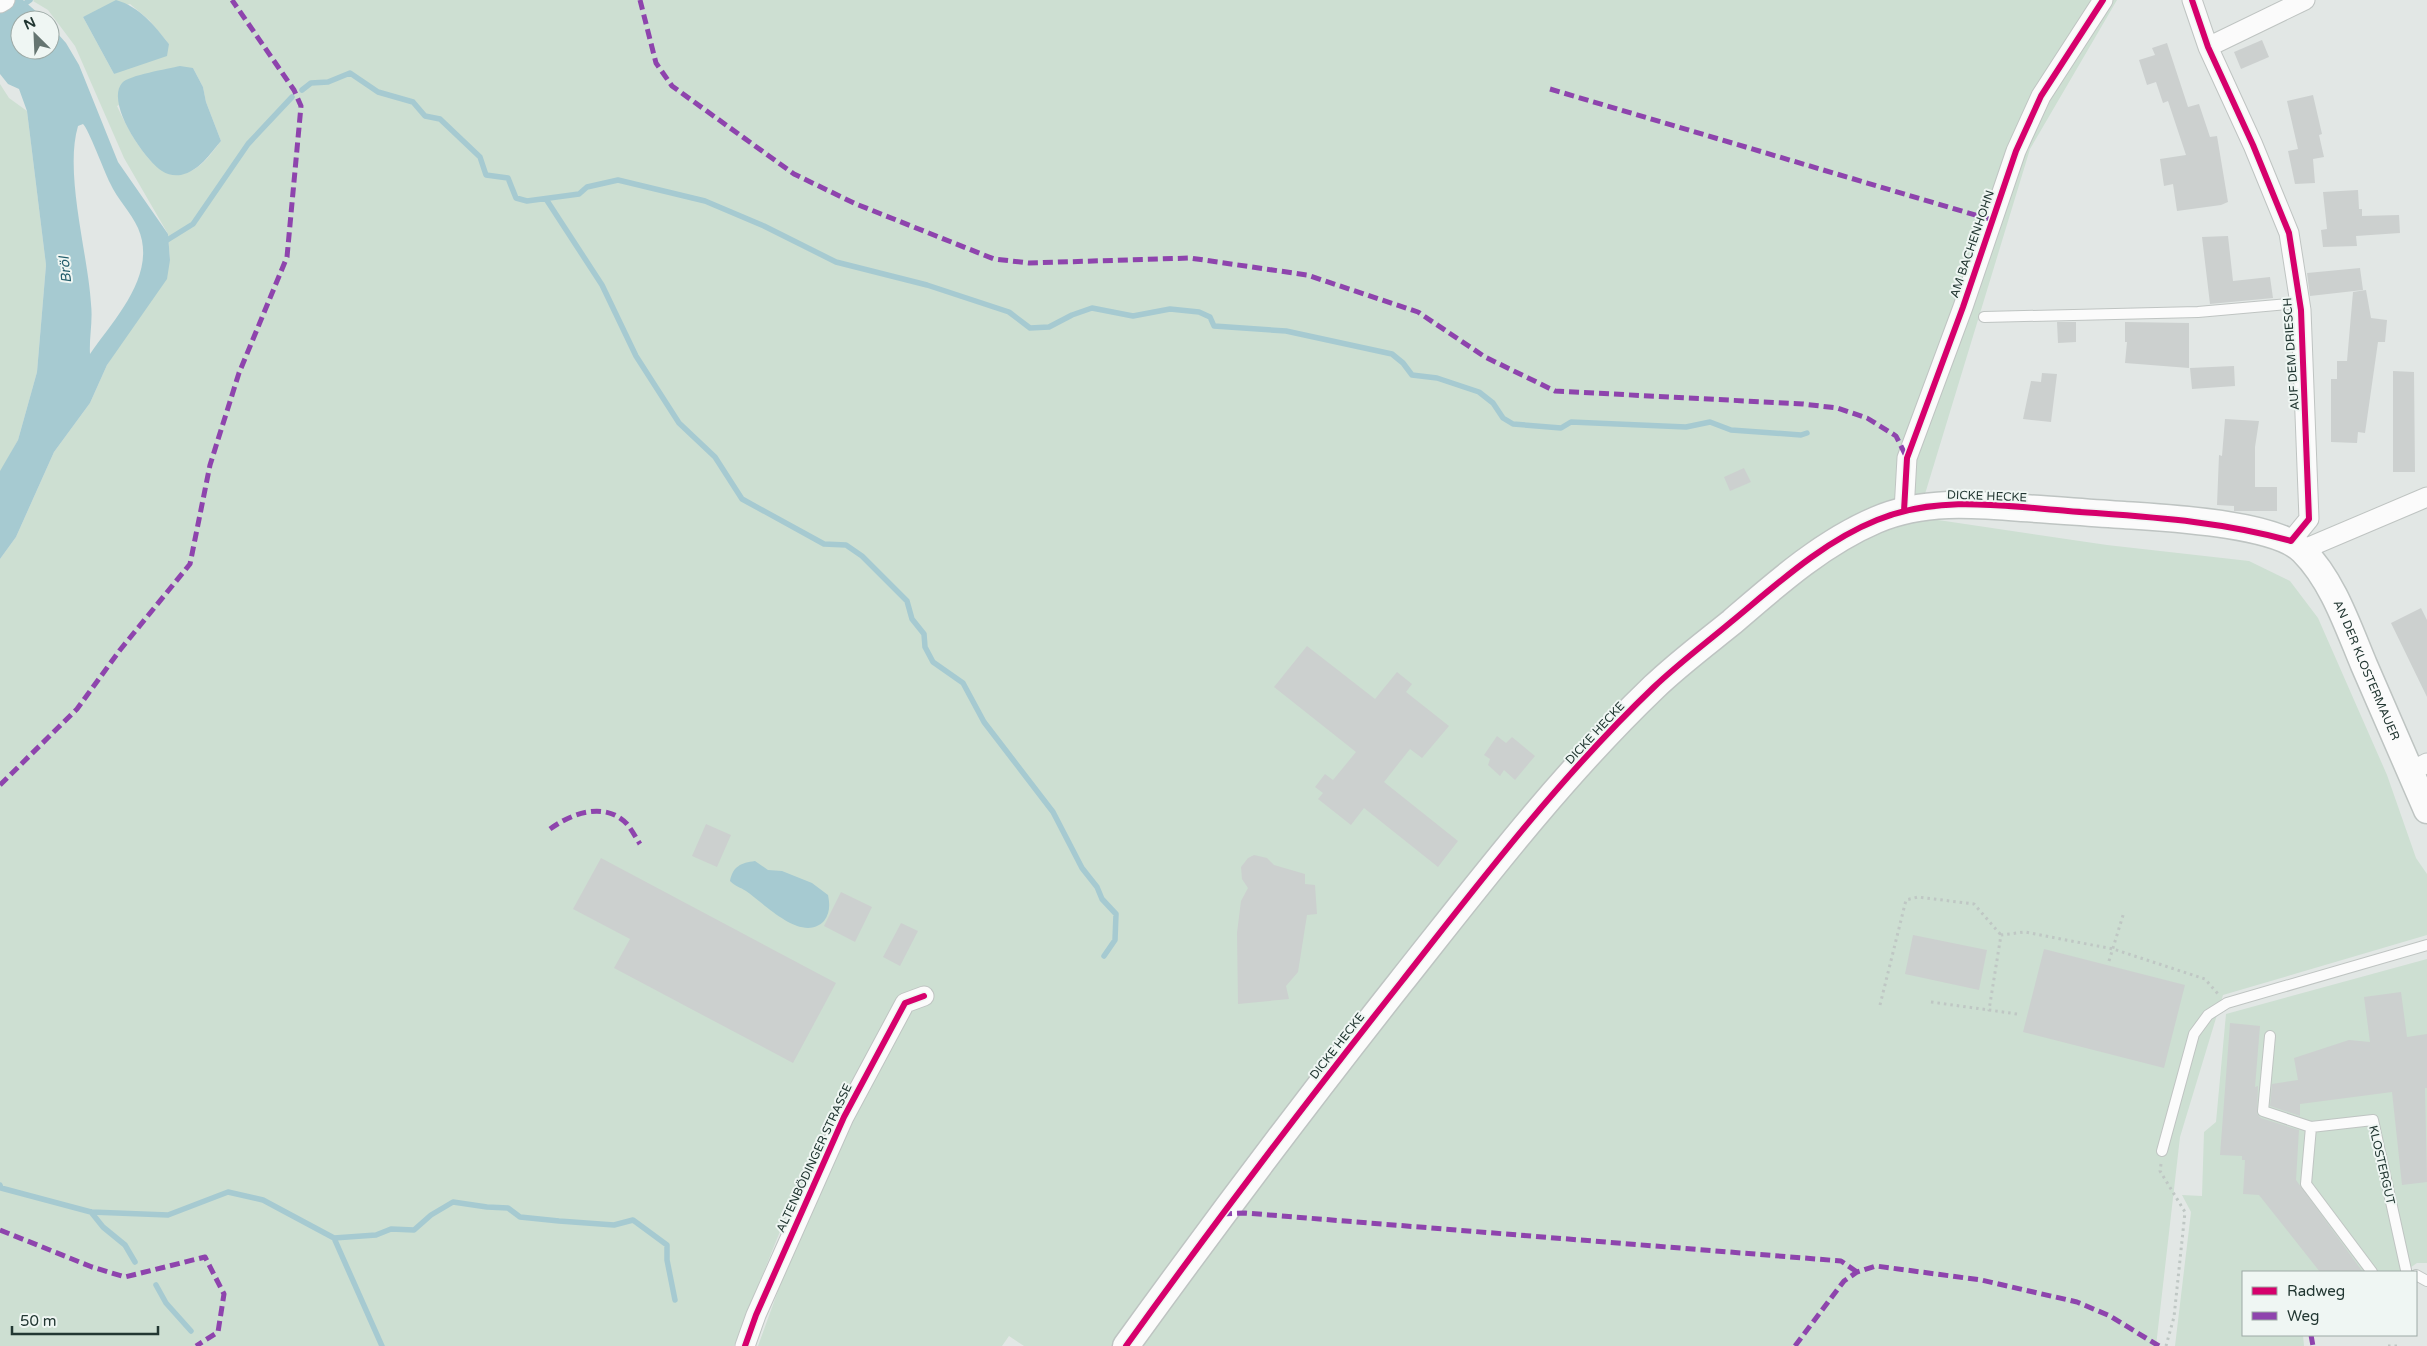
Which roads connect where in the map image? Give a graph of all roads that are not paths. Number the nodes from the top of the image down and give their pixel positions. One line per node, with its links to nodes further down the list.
1 (5, 0): 5 (street)
2 (2103, 0): 10 (street, AM BACHENHOHN)
3 (2192, 0): 6 (street, AUF DEM DRIESCH)
4 (2305, 0): 6 (street)
5 (0, 3)
6 (2208, 46): 7 (street, AUF DEM DRIESCH)
7 (2300, 303): 8 (lane, AUF DEM DRIESCH); 11 (street, AUF DEM DRIESCH)
8 (1984, 317)
9 (2427, 497): 11 (street)
10 (1904, 511): 11 (street, DICKE HECKE); 22 (street, DICKE HECKE)
11 (2297, 546): 12 (street, AN DER KLOSTERMAUER)
12 (2418, 767): 13 (street, AN DER KLOSTERMAUER)
13 (2427, 810)
14 (2427, 945): 18 (lane)
15 (924, 996): 21 (street, ALTENBÖDINGER STRASSE)
16 (2270, 1036): 17 (lane, KLOSTERGUT)
17 (2311, 1127): 19 (lane); 20 (lane, KLOSTERGUT)
18 (2162, 1151)
19 (2371, 1271)
20 (2405, 1271)
21 (745, 1346)
22 (1126, 1346)

